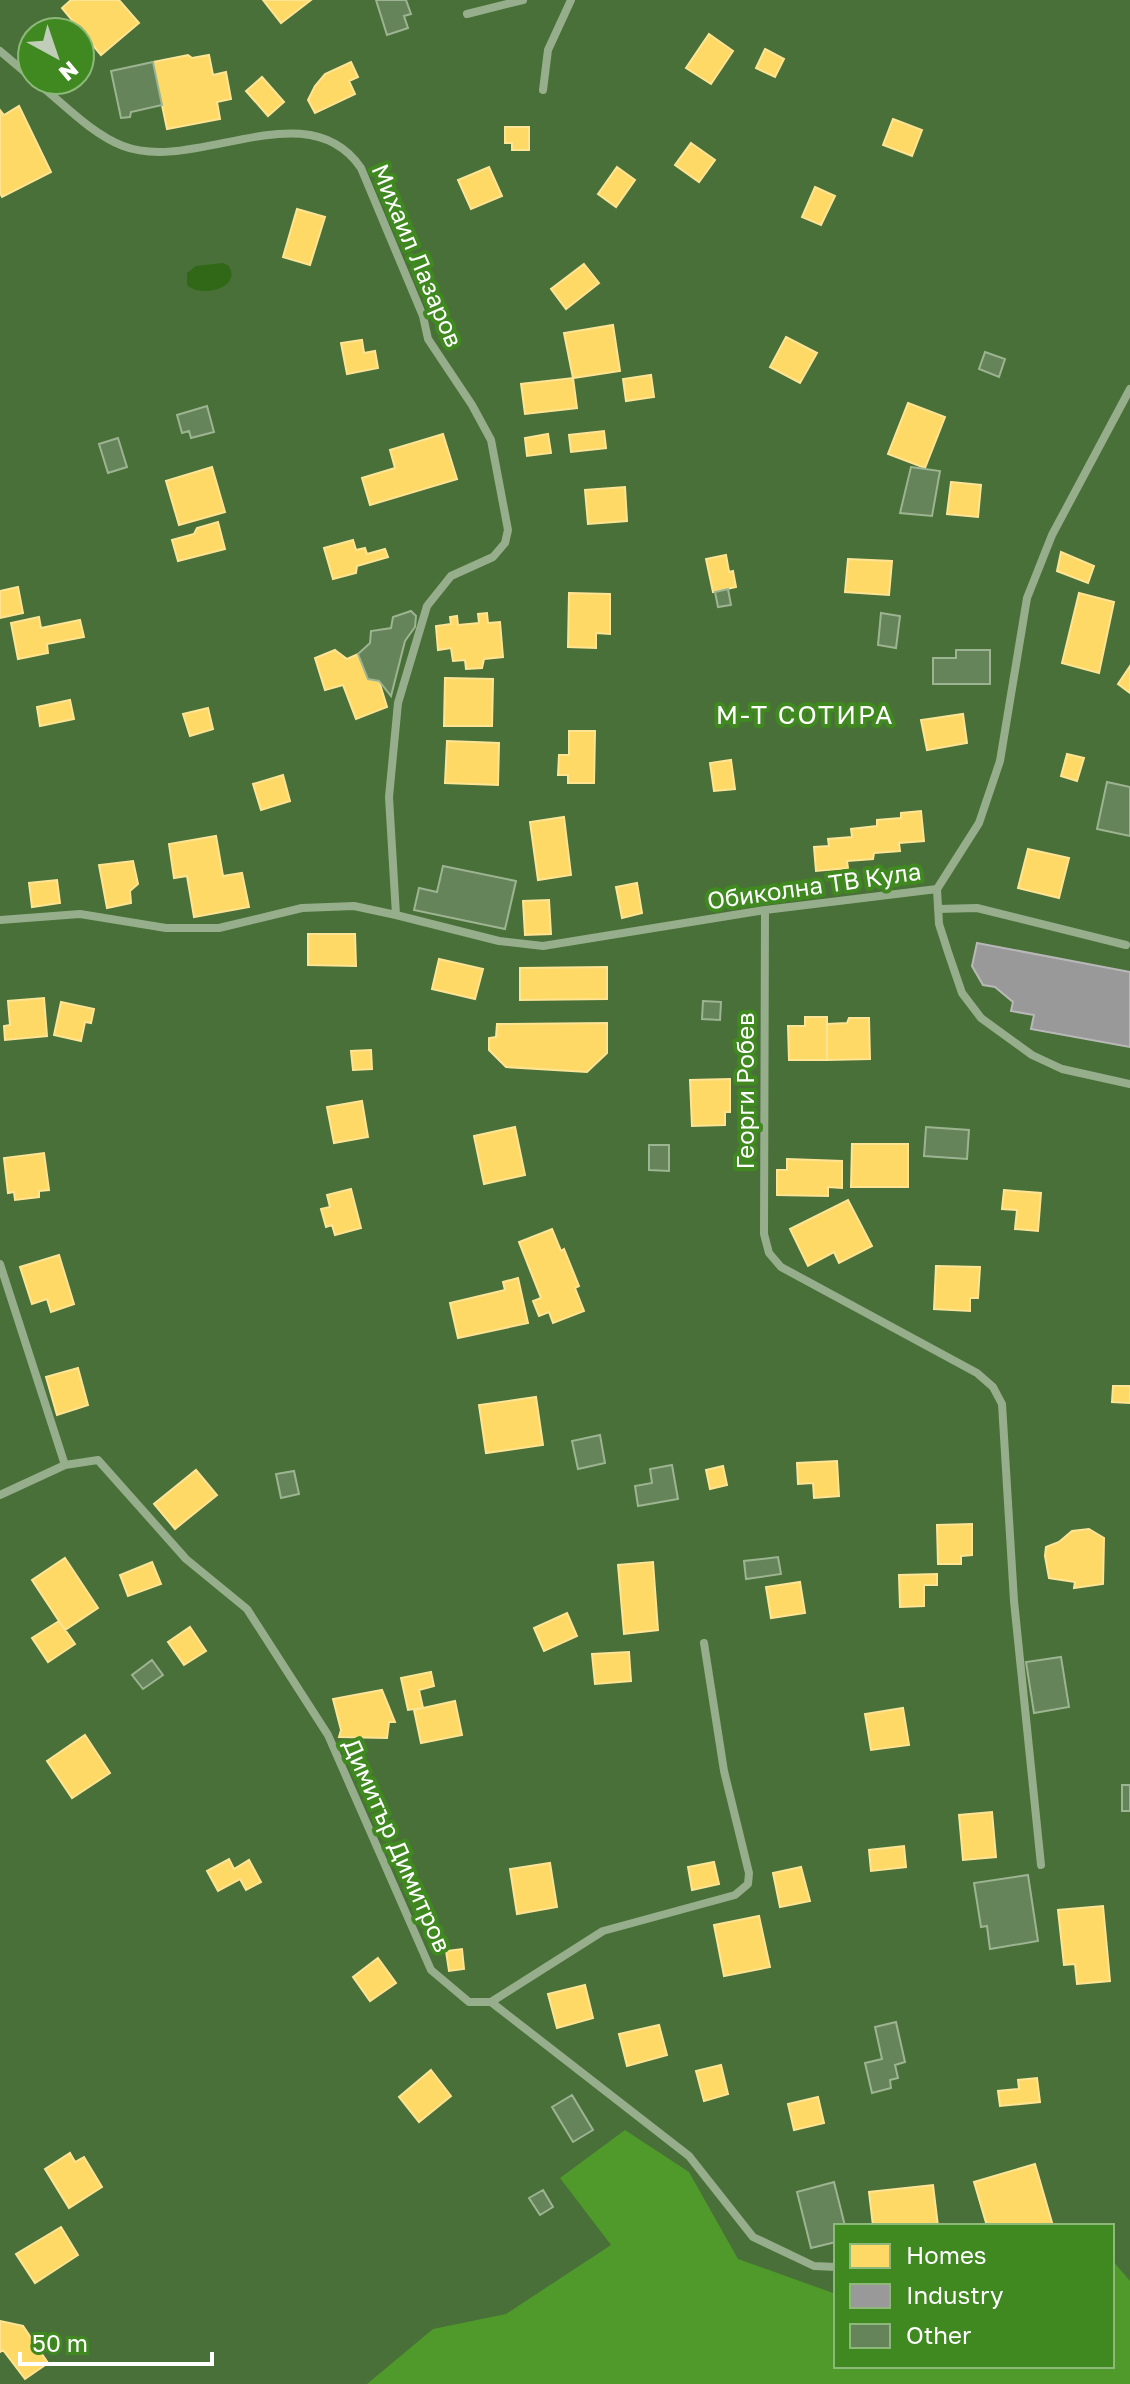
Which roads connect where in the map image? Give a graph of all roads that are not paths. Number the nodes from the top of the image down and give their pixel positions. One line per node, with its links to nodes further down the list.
1 (523, 0): 3 (street)
2 (571, 0): 6 (street)
3 (467, 14)
4 (0, 51): 5 (street, Михаил Лазаров)
5 (16, 65)
6 (543, 90)
7 (54, 96): 12 (street, Михаил Лазаров)
8 (1130, 389): 9 (street)
9 (937, 889): 10 (street, Обиколна ТВ Кула); 11 (street, Обиколна ТВ Кула)
10 (938, 909): 14 (street); 15 (street, Обиколна ТВ Кула)
11 (765, 910): 12 (street, Обиколна ТВ Кула); 20 (street, Георги Робев)
12 (396, 915): 13 (street, Обиколна ТВ Кула)
13 (0, 920)
14 (1126, 945)
15 (1130, 1084)
16 (0, 1264): 17 (street)
17 (65, 1465): 18 (street, Димитър Димитров); 21 (street, Димитър Димитров)
18 (0, 1495)
19 (704, 1643): 21 (street)
20 (1041, 1865)
21 (491, 2002): 22 (street, Димитър Димитров)
22 (834, 2267)

